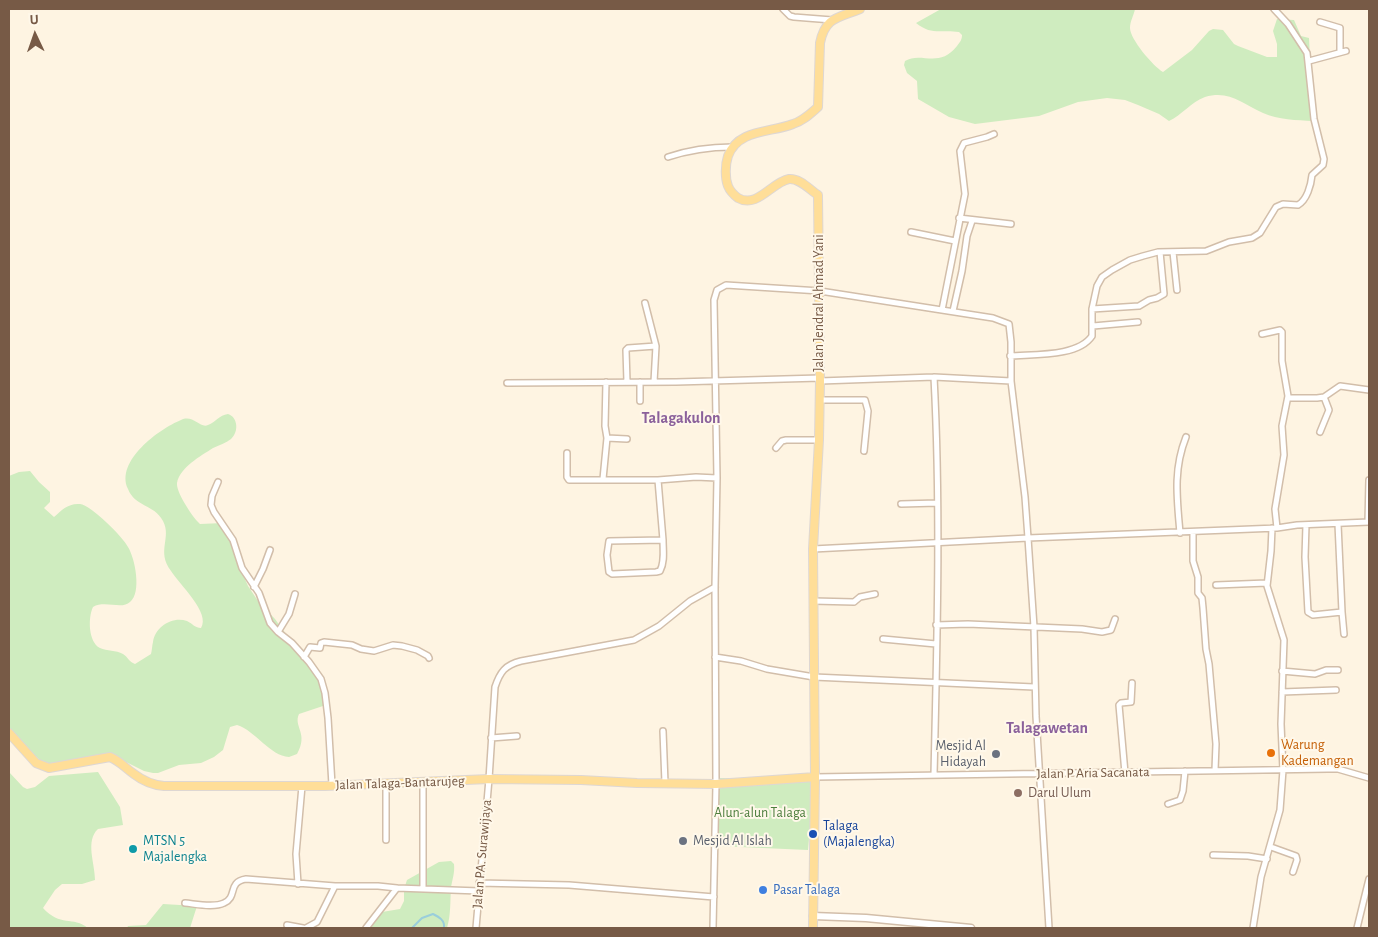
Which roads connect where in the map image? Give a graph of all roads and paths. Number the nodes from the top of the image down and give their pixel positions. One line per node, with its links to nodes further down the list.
1 (783, 9): 4 (street)
2 (860, 9): 4 (main road)
3 (1274, 9): 8 (street)
4 (832, 20): 10 (main road)
5 (1320, 22): 7 (street)
6 (1346, 51): 7 (street)
7 (1340, 52): 8 (street)
8 (1309, 61): 18 (street)
9 (994, 134): 12 (street)
10 (732, 148): 11 (street); 20 (main road, Jalan Jendral Ahmad Yani)
11 (668, 157)
12 (960, 218): 13 (street); 16 (street)
13 (972, 221): 14 (street); 24 (street)
14 (1011, 224)
15 (912, 232): 16 (street)
16 (955, 241): 23 (street)
17 (1160, 252): 18 (street); 22 (street); 22 (street)
18 (1173, 252): 19 (street)
19 (1177, 290)
20 (820, 291): 23 (street); 31 (main road, Jalan Jendral Ahmad Yani); 32 (street)
21 (644, 302): 28 (street)
22 (1092, 309): 26 (street)
23 (942, 310): 24 (street)
24 (953, 312): 29 (street)
25 (1138, 322): 26 (street)
26 (1093, 326): 29 (street)
27 (1262, 334): 41 (street)
28 (656, 346): 35 (street); 37 (street)
29 (1010, 356): 33 (street)
30 (934, 377): 31 (street); 33 (street); 57 (street)
31 (820, 380): 32 (street); 42 (main road, Jalan Jendral Ahmad Yani)
32 (715, 381): 37 (street); 52 (street)
33 (1011, 381): 65 (street)
34 (606, 382): 35 (street); 38 (street); 46 (street)
35 (628, 382): 36 (street)
36 (640, 382): 37 (street); 43 (street)
37 (654, 382)
38 (507, 383)
39 (1369, 390): 40 (street)
40 (1324, 397): 41 (street); 44 (street)
41 (1288, 398): 62 (street)
42 (818, 400): 48 (main road, Jalan Jendral Ahmad Yani); 50 (street)
43 (640, 401)
44 (1320, 432)
45 (1186, 437): 64 (street)
46 (607, 438): 47 (street); 53 (street)
47 (627, 439)
48 (819, 440): 49 (street); 68 (main road, Jalan Jendral Ahmad Yani)
49 (776, 448)
50 (864, 451)
51 (568, 452): 53 (street)
52 (717, 478): 54 (street); 73 (street)
53 (603, 479): 54 (street)
54 (658, 480): 66 (street)
55 (1369, 480): 59 (street)
56 (218, 482): 72 (street)
57 (937, 503): 58 (street); 67 (street)
58 (901, 504)
59 (1369, 522): 60 (street)
60 (1338, 524): 61 (street); 77 (street)
61 (1306, 525): 62 (street); 77 (street)
62 (1274, 528): 63 (street); 70 (street)
63 (1193, 532): 64 (street); 100 (street)
64 (1180, 533): 65 (street)
65 (1028, 538): 67 (street); 80 (street)
66 (663, 540): 66 (street)
67 (937, 542): 68 (street); 79 (street)
68 (813, 549): 76 (main road, Jalan Jendral Ahmad Yani)
69 (270, 550): 72 (street)
70 (1267, 583): 71 (street); 89 (street)
71 (1216, 586)
72 (254, 587): 81 (street)
73 (715, 587): 86 (street); 99 (street, Jalan PA. Surawijaya)
74 (295, 594): 81 (street)
75 (875, 594): 76 (street)
76 (813, 601): 90 (main road, Jalan Jendral Ahmad Yani)
77 (1342, 612): 82 (street)
78 (1115, 619): 80 (street)
79 (936, 625): 80 (street); 84 (street)
80 (1034, 627): 93 (street)
81 (278, 632): 85 (street)
82 (1344, 634)
83 (883, 639): 84 (street)
84 (936, 644): 91 (street)
85 (304, 657): 87 (street); 113 (street)
86 (715, 657): 90 (street); 112 (street)
87 (429, 658)
88 (1338, 670): 89 (street)
89 (1282, 671): 95 (street)
90 (814, 677): 91 (street); 106 (main road, Jalan Jendral Ahmad Yani)
91 (935, 681): 93 (street); 105 (street)
92 (1132, 683): 103 (street)
93 (1034, 687): 104 (street)
94 (1336, 690): 95 (street)
95 (1282, 692): 101 (street)
96 (663, 731): 111 (street)
97 (9, 733): 114 (main road, Jalan Talaga-Bantarujeg)
98 (517, 736): 99 (street)
99 (491, 738): 108 (street, Jalan PA. Surawijaya)
100 (1215, 770): 101 (street, Jalan P Aria Sacanata); 102 (street, Jalan P Aria Sacanata)
101 (1283, 770): 107 (street, Jalan P Aria Sacanata); 117 (street)
102 (1185, 771): 103 (street, Jalan P Aria Sacanata); 115 (street)
103 (1125, 773): 104 (street, Jalan P Aria Sacanata)
104 (1040, 774): 105 (street, Jalan P Aria Sacanata); 138 (street)
105 (934, 775): 106 (street, Jalan P Aria Sacanata)
106 (815, 777): 112 (main road, Jalan Talaga-Bantarujeg); 130 (main road, Jalan Jendral Ahmad Yani)
107 (1369, 778)
108 (489, 780): 109 (main road, Jalan Talaga-Bantarujeg); 111 (main road, Jalan Talaga-Bantarujeg); 122 (street, Jalan PA. Surawijaya)
109 (423, 781): 110 (main road, Jalan Talaga-Bantarujeg); 126 (street)
110 (386, 783): 113 (main road, Jalan Talaga-Bantarujeg); 116 (street)
111 (665, 783): 112 (main road, Jalan Talaga-Bantarujeg)
112 (716, 784): 128 (street)
113 (332, 785): 114 (main road, Jalan Talaga-Bantarujeg)
114 (302, 786): 123 (street)
115 (1168, 804)
116 (386, 840)
117 (1271, 847): 119 (street); 120 (street)
118 (1213, 855): 119 (street)
119 (1267, 858): 139 (street)
120 (1292, 872)
121 (1369, 879): 140 (street)
122 (479, 883): 127 (street, Jalan PA. Surawijaya); 128 (street)
123 (298, 884): 124 (street); 129 (street)
124 (334, 886): 125 (street); 132 (street)
125 (398, 888): 126 (street); 133 (street)
126 (423, 889): 127 (street)
127 (479, 891): 134 (street, Jalan PA. Surawijaya)
128 (714, 897): 135 (street)
129 (185, 903)
130 (813, 916): 136 (main road, Jalan Jendral Ahmad Yani); 137 (street)
131 (287, 925): 132 (street)
132 (304, 928)
133 (366, 928)
134 (476, 928)
135 (713, 928)
136 (813, 928)
137 (971, 928)
138 (1049, 928)
139 (1253, 928)
140 (1358, 928)

